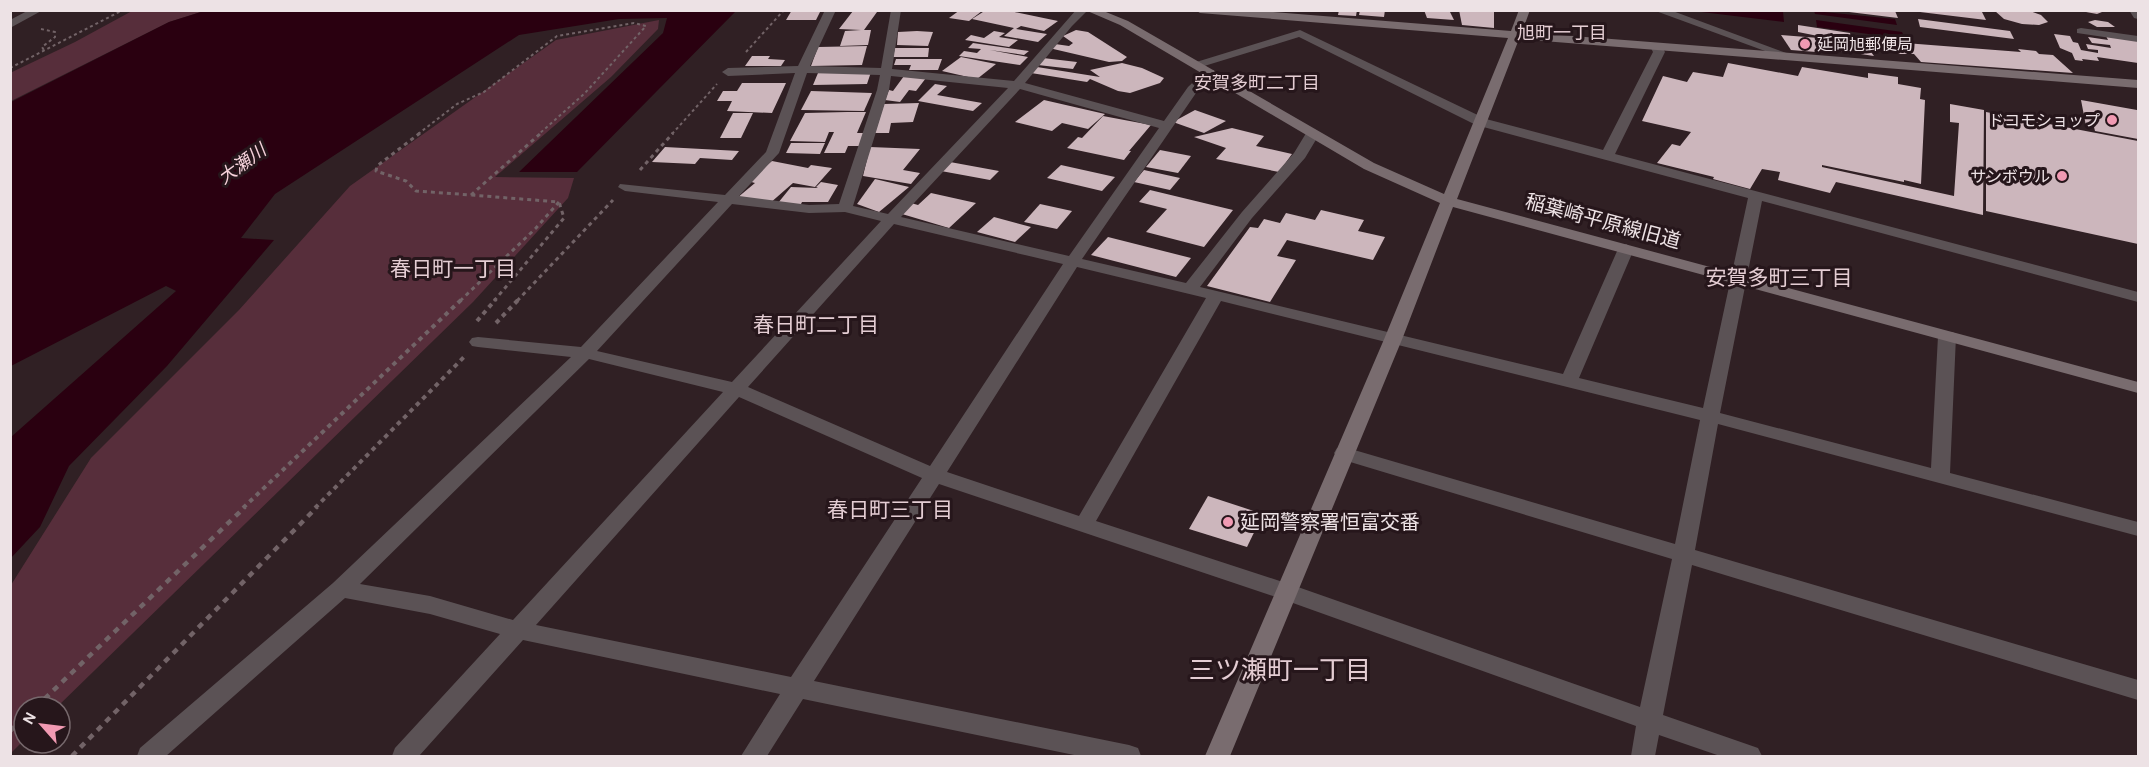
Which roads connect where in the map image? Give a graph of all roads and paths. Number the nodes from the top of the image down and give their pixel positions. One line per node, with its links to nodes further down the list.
1 (38, 10): 14 (street)
2 (123, 10): 21 (path)
3 (784, 10): 26 (path)
4 (831, 10): 24 (street)
5 (896, 10): 27 (street)
6 (1083, 10): 29 (street)
7 (1090, 10): 25 (street, 稲葉崎平原線旧道)
8 (1200, 10): 13 (street)
9 (1525, 10): 18 (street)
10 (1658, 10): 22 (street)
11 (2134, 10): 12 (lane)
12 (2139, 16)
13 (1294, 18): 17 (street); 18 (street)
14 (10, 25)
15 (39, 29): 21 (path)
16 (2081, 31): 19 (lane)
17 (1294, 35): 25 (street); 30 (street)
18 (1516, 35): 20 (street); 30 (street)
19 (2139, 39)
20 (1656, 46): 22 (street); 33 (street)
21 (45, 52): 23 (path)
22 (1791, 57): 28 (street)
23 (10, 68)
24 (802, 69): 26 (street); 27 (street); 37 (street)
25 (1204, 69): 31 (street); 32 (street, 稲葉崎平原線旧道)
26 (728, 72): 34 (path)
27 (886, 72): 29 (street); 40 (street)
28 (2139, 84)
29 (1017, 86): 31 (street); 41 (street)
30 (1481, 122): 33 (street); 38 (street)
31 (1167, 126): 43 (street)
32 (1313, 134): 38 (street, 稲葉崎平原線旧道); 45 (street)
33 (1607, 156): 36 (street)
34 (625, 187): 37 (street); 50 (path)
35 (470, 196): 35 (path); 39 (path)
36 (1756, 196): 44 (street); 47 (street)
37 (729, 200): 40 (street); 51 (street)
38 (1448, 201): 42 (street, 稲葉崎平原線旧道); 49 (street)
39 (559, 202): 50 (path); 67 (path)
40 (846, 208): 41 (street)
41 (892, 218): 43 (street); 54 (street)
42 (1626, 249): 44 (street, 稲葉崎平原線旧道); 52 (street)
43 (1073, 261): 45 (street); 57 (street)
44 (1738, 279): 48 (street, 稲葉崎平原線旧道); 55 (street)
45 (1190, 289): 46 (street)
46 (1216, 295): 49 (street); 59 (street)
47 (2139, 297)
48 (1947, 336): 53 (street, 稲葉崎平原線旧道); 58 (street)
49 (1394, 337): 52 (street); 56 (street)
50 (478, 342): 51 (street); 69 (path)
51 (585, 353): 54 (street); 62 (street)
52 (1569, 381): 55 (street)
53 (2139, 387)
54 (736, 389): 57 (street); 64 (street)
55 (1710, 416): 58 (street); 61 (street)
56 (1344, 453): 61 (street); 63 (street)
57 (936, 476): 59 (street); 65 (street)
58 (1940, 476): 60 (street)
59 (1084, 524): 63 (street)
60 (2139, 529)
61 (1683, 554): 66 (street); 68 (street)
62 (341, 589): 64 (street); 70 (street)
63 (1287, 592): 68 (street); 74 (street)
64 (518, 630): 65 (street); 71 (street)
65 (799, 688): 72 (street); 73 (street)
66 (2139, 690)
67 (49, 695)
68 (1649, 720): 75 (street); 76 (street)
69 (72, 756)
70 (149, 756)
71 (404, 756)
72 (753, 756)
73 (1129, 756)
74 (1217, 756)
75 (1643, 756)
76 (1749, 756)

